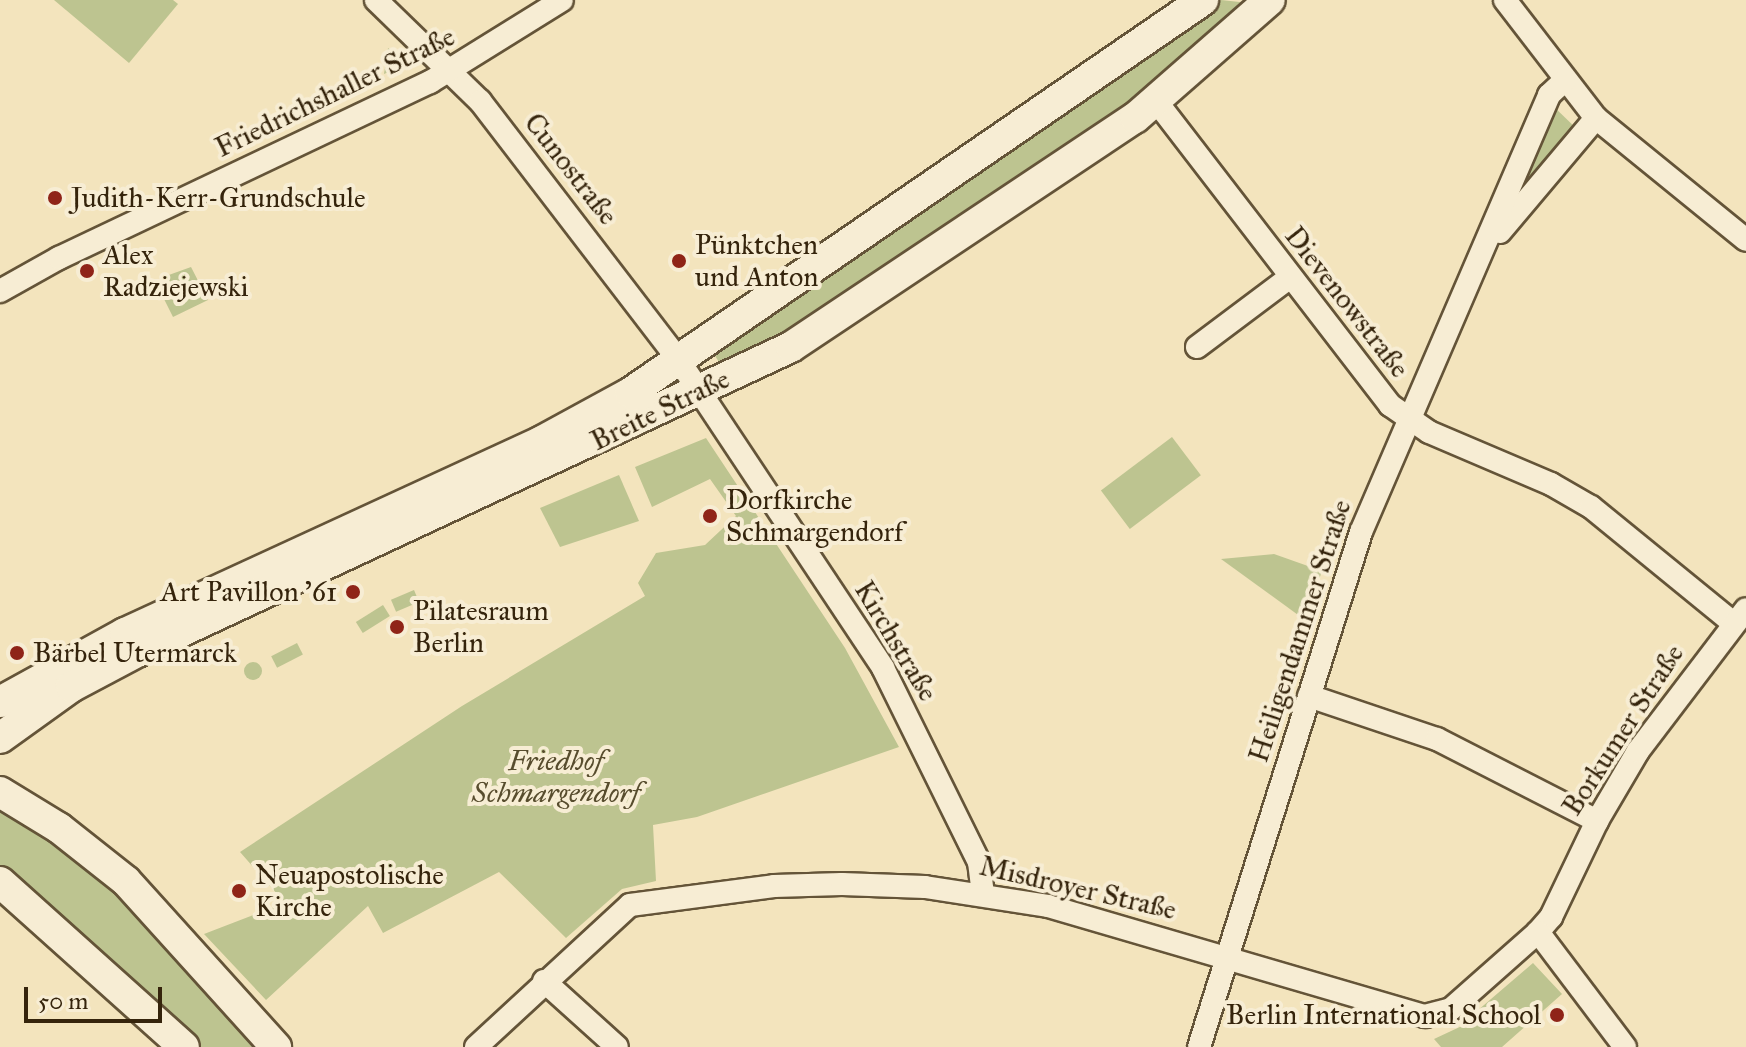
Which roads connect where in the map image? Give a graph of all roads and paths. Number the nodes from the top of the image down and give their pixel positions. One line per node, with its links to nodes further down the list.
1 (376, 0): 6 (street, Cunostraße)
2 (562, 0): 6 (street, Friedrichshaller Straße)
3 (1203, 0): 15 (main road, Breite Straße)
4 (1270, 0): 8 (main road, Breite Straße)
5 (1505, 0): 7 (street)
6 (452, 70): 13 (street, Friedrichshaller Straße); 15 (street, Cunostraße)
7 (1565, 80): 9 (street); 11 (street, Heiligendammer Straße)
8 (1156, 101): 12 (street, Dievenowstraße); 16 (main road, Breite Straße)
9 (1596, 118): 10 (street); 11 (street, Heiligendammer Straße)
10 (1746, 239)
11 (1488, 244): 17 (street, Heiligendammer Straße)
12 (1289, 278): 14 (street); 17 (street, Dievenowstraße)
13 (0, 291)
14 (1197, 347)
15 (678, 359): 16 (street, Cunostraße); 20 (main road, Breite Straße)
16 (700, 392): 21 (main road, Breite Straße); 25 (street, Kirchstraße)
17 (1411, 420): 18 (street, Dievenowstraße); 19 (street, Heiligendammer Straße)
18 (1740, 616): 23 (street, Borkumer Straße)
19 (1309, 696): 23 (street); 27 (street, Heiligendammer Straße)
20 (0, 702)
21 (0, 738)
22 (0, 792): 30 (main road)
23 (1597, 821): 26 (street, Borkumer Straße)
24 (0, 882): 29 (main road)
25 (983, 894): 27 (street, Misdroyer Straße); 28 (street, Misdroyer Straße)
26 (1538, 932): 27 (street, Misdroyer Straße); 34 (street)
27 (1226, 956): 33 (street, Heiligendammer Straße)
28 (544, 981): 31 (street, Misdroyer Straße); 32 (street)
29 (184, 1047)
30 (276, 1047)
31 (476, 1047)
32 (617, 1047)
33 (1199, 1047)
34 (1625, 1047)

